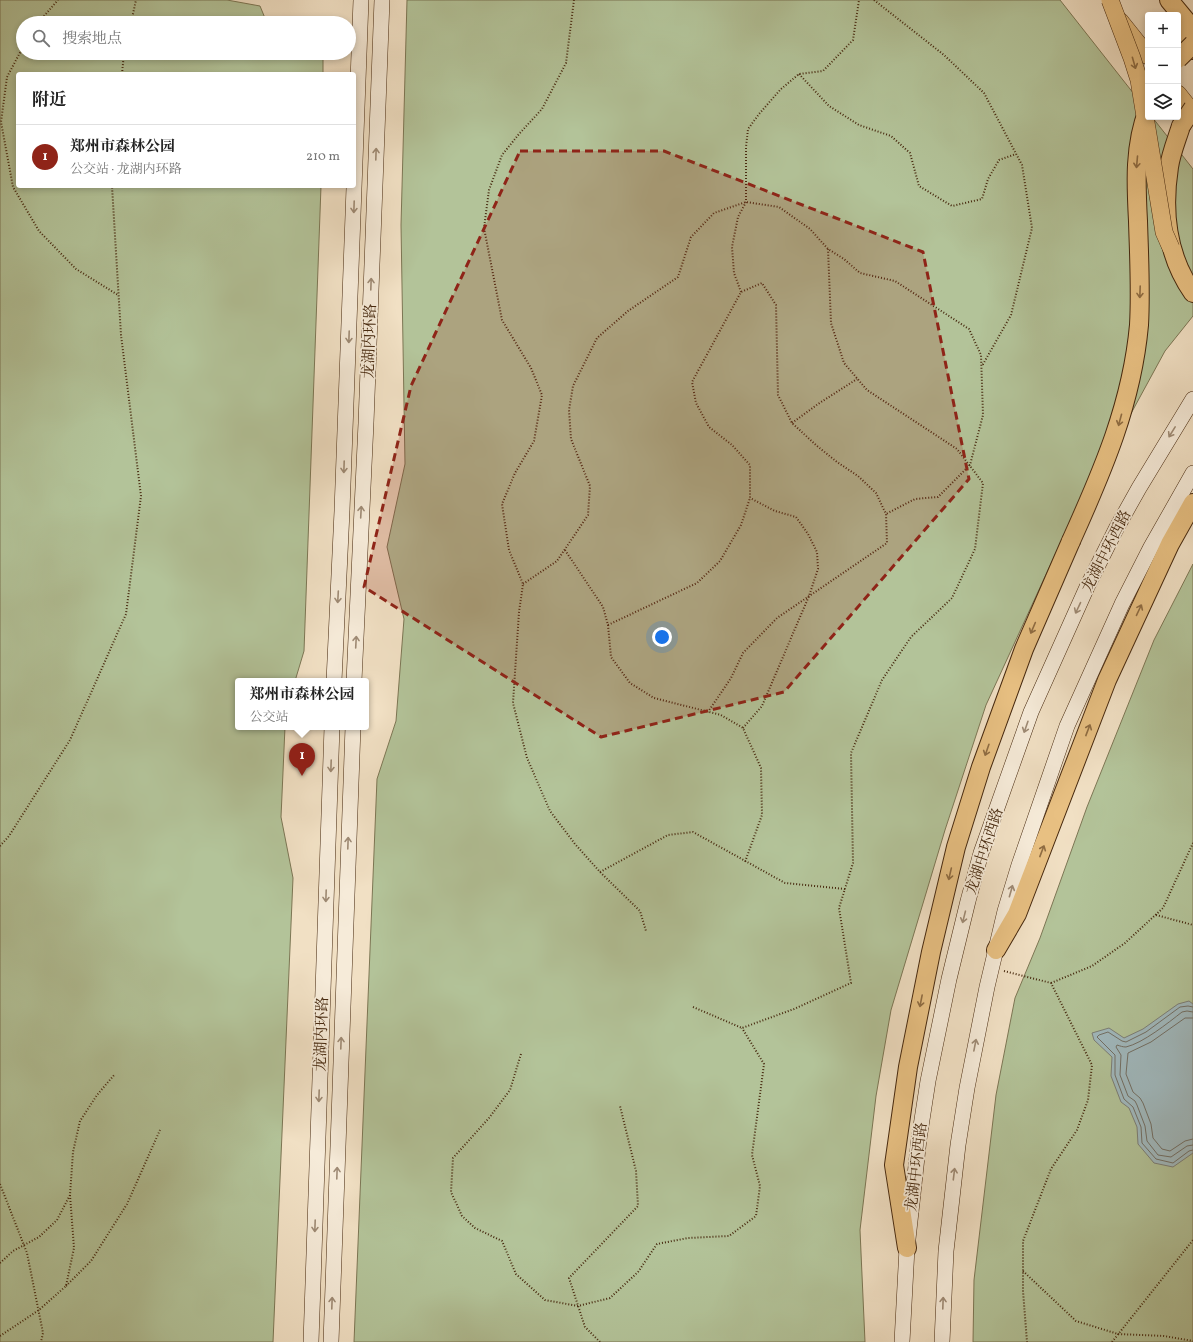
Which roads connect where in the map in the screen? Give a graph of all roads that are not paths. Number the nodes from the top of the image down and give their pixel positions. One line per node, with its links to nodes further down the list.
1 (362, 0): 18 (main road, 龙湖内环路, one-way to 18)
2 (382, 0): 26 (main road, 龙湖内环路, one-way to 2)
3 (1103, 0): 12 (main road)
4 (1110, 0): 20 (main road, one-way to 20, bridge)
5 (1156, 0): 7 (highway)
6 (1169, 0): 8 (highway)
7 (1165, 12)
8 (1193, 29)
9 (1181, 34): 11 (highway)
10 (1193, 44): 13 (highway, bridge)
11 (1193, 50)
12 (1145, 52)
13 (1181, 56)
14 (1181, 98): 16 (main road)
15 (1193, 108): 20 (highway, bridge)
16 (1193, 113)
17 (1145, 120): 30 (highway, one-way to 30, bridge)
18 (356, 153)
19 (355, 188): 25 (main road, 龙湖内环路, one-way to 25)
20 (1171, 248): 21 (highway)
21 (1193, 293)
22 (1193, 399): 30 (main road, 龙湖中环西路, one-way to 30)
23 (1193, 473): 29 (main road, one-way to 23)
24 (1193, 503): 29 (highway, one-way to 24)
25 (334, 678)
26 (354, 678)
27 (332, 730): 31 (main road, 龙湖内环路, one-way to 31)
28 (352, 730): 32 (main road, 龙湖内环路, one-way to 28)
29 (996, 950): 34 (main road, one-way to 29)
30 (907, 1248): 33 (main road, 龙湖中环西路)
31 (310, 1342)
32 (331, 1342)
33 (902, 1342)
34 (942, 1342)

